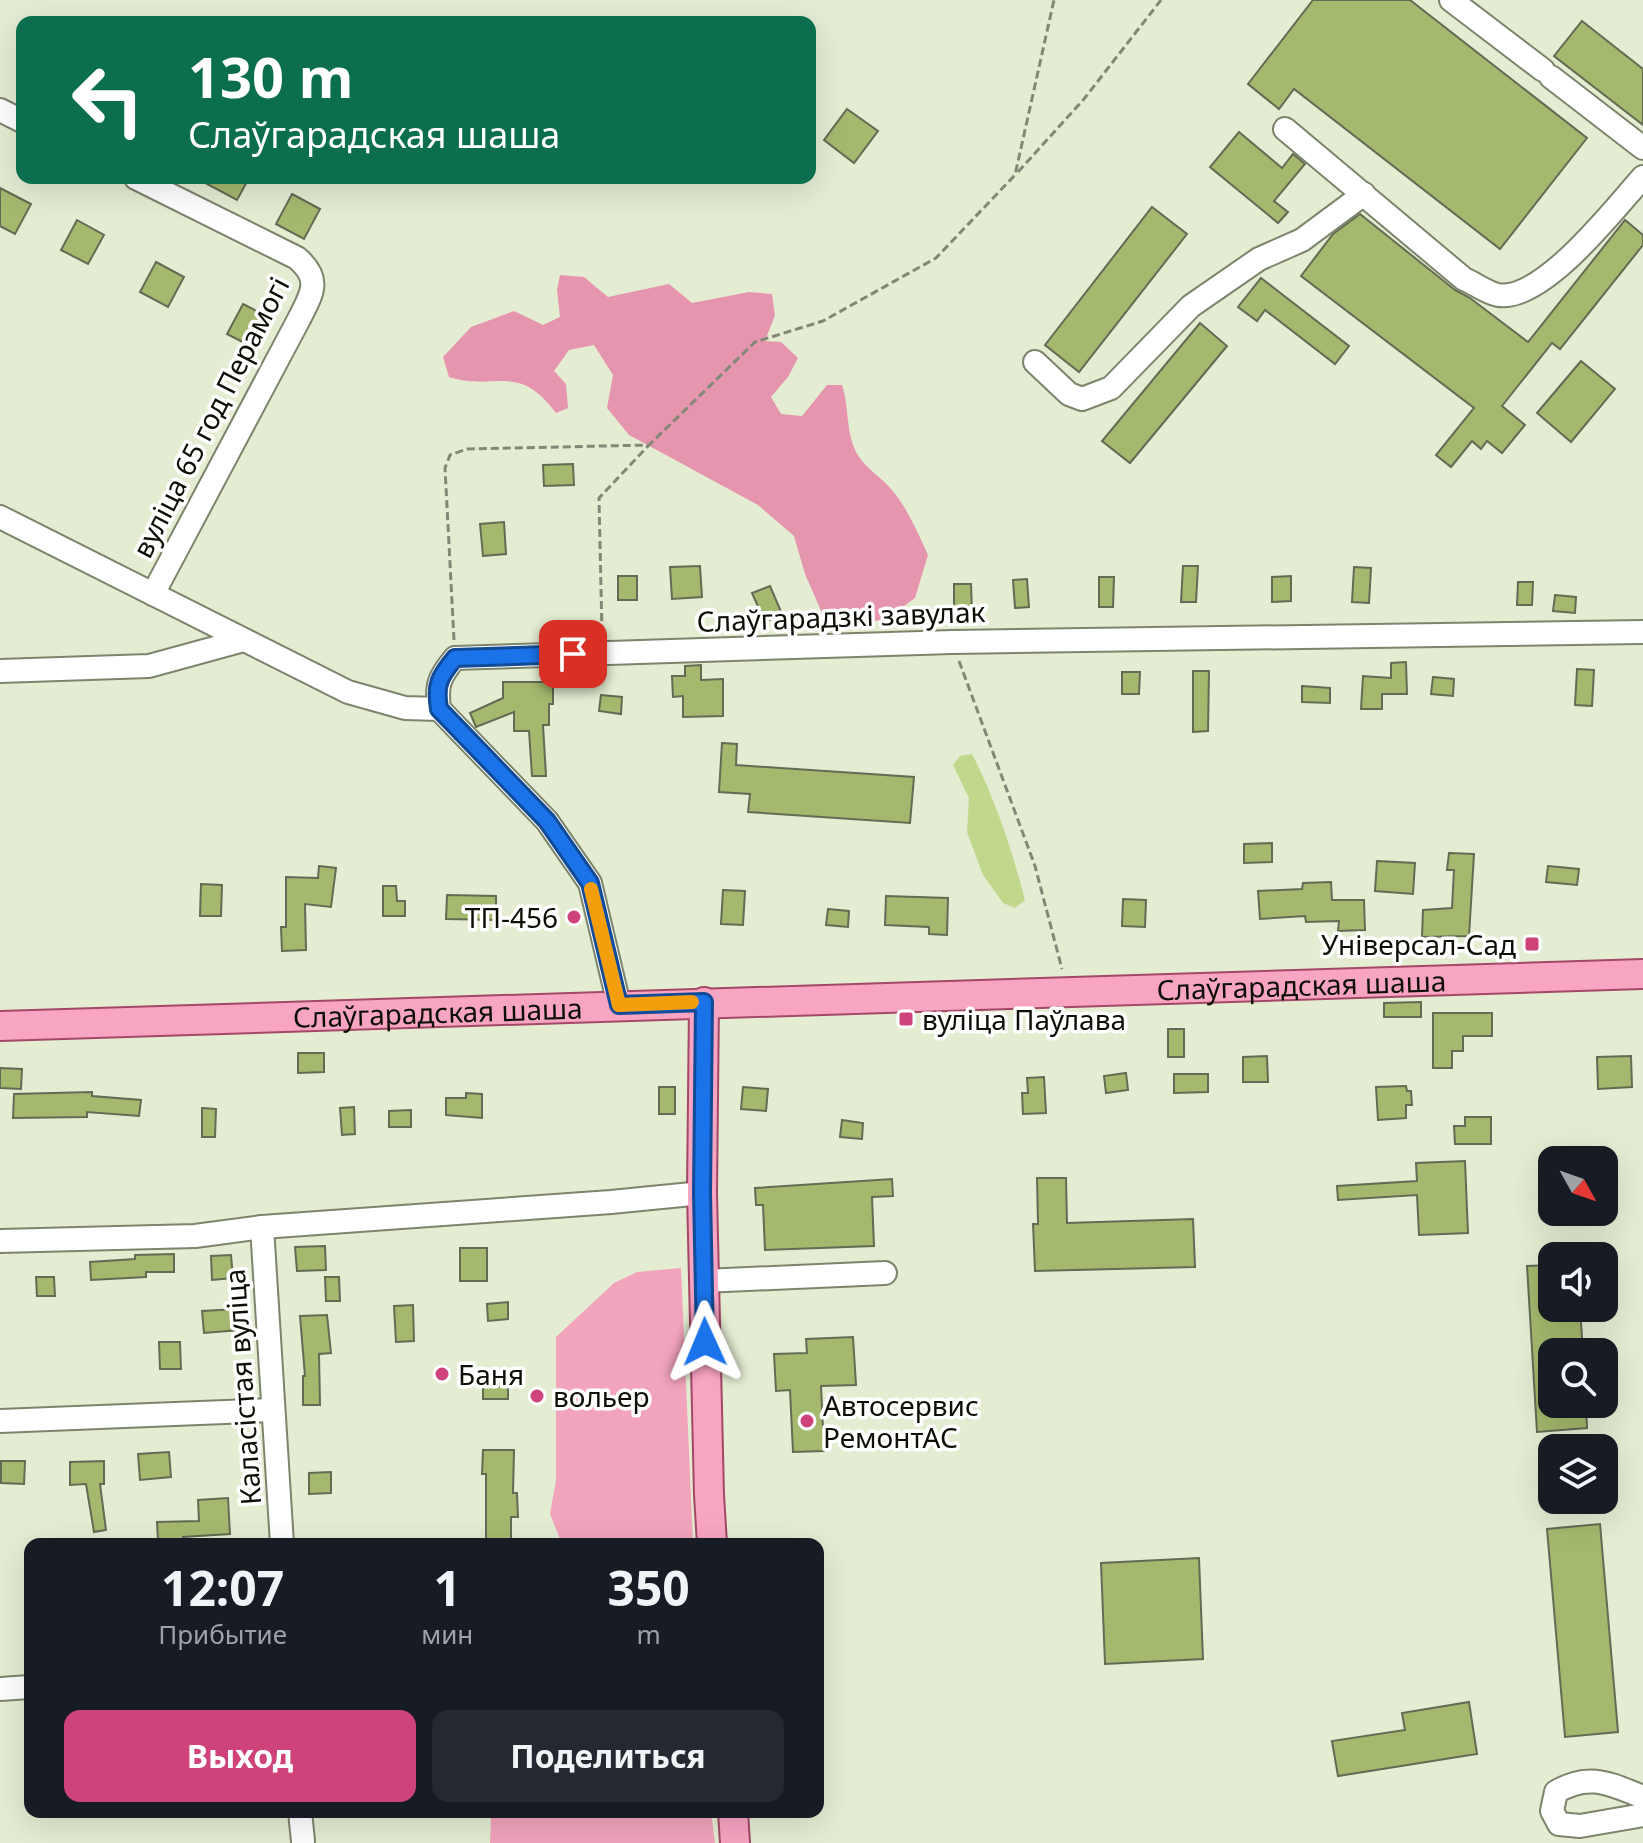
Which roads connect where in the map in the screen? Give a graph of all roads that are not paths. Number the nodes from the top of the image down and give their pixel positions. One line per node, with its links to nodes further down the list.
1 (1451, 0): 3 (street)
2 (1285, 129): 6 (street)
3 (1643, 148)
4 (1643, 177): 6 (street)
5 (148, 184): 9 (street, вуліца 65 год Перамогі)
6 (1364, 194): 7 (street)
7 (1035, 362)
8 (0, 517): 9 (street)
9 (153, 594): 11 (street)
10 (1643, 632): 13 (street, Слаўгарадзкі завулак)
11 (244, 640): 12 (street); 13 (street)
12 (0, 671)
13 (439, 709): 16 (street)
14 (1643, 974): 15 (main road, Слаўгарадская шаша)
15 (704, 1002): 16 (main road, Слаўгарадская шаша); 18 (main road)
16 (619, 1005): 17 (main road, Слаўгарадская шаша)
17 (0, 1026)
18 (702, 1193): 19 (street); 22 (main road)
19 (262, 1227): 20 (street); 23 (street, Каласістая вуліца)
20 (0, 1241)
21 (885, 1273): 22 (street)
22 (704, 1281): 26 (main road)
23 (273, 1410): 24 (street); 25 (street, Каласістая вуліца)
24 (0, 1421)
25 (282, 1538)
26 (712, 1538)
27 (24, 1687): 28 (street)
28 (0, 1689)
29 (1643, 1797): 30 (street)
30 (1643, 1815)
31 (301, 1818): 33 (street)
32 (733, 1818): 34 (main road)
33 (303, 1841)
34 (735, 1843)

